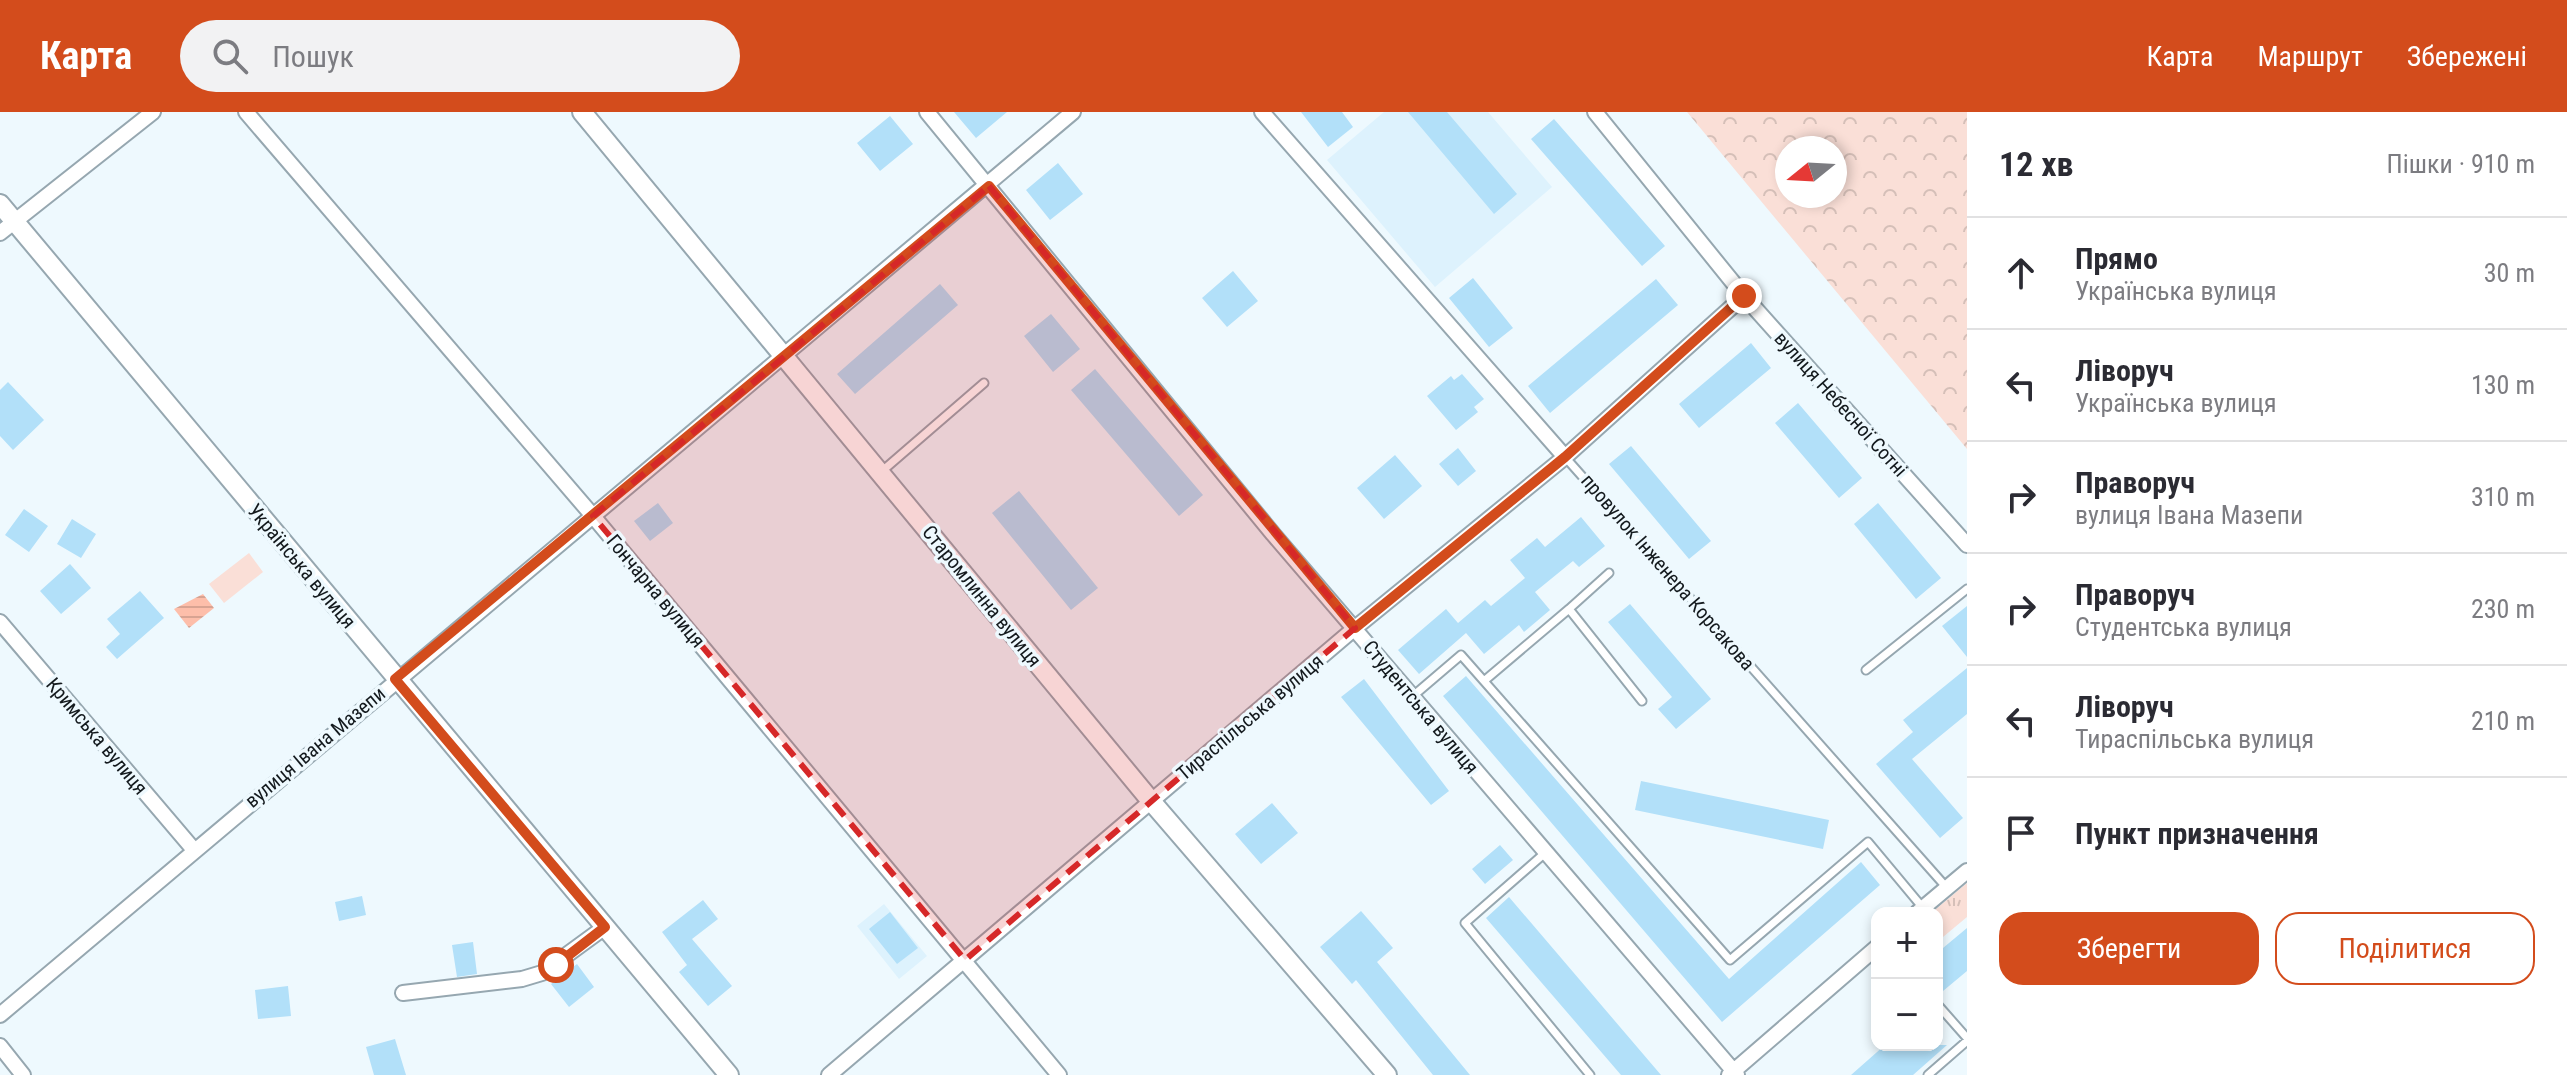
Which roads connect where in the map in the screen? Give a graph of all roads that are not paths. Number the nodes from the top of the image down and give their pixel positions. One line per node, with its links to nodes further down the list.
1 (153, 112): 10 (street)
2 (246, 112): 16 (street, Гончарна вулиця)
3 (582, 112): 12 (street, Старомлинна вулиця)
4 (927, 112): 8 (street, Студентська вулиця)
5 (1073, 112): 8 (street, вулиця Івана Мазепи)
6 (1262, 112): 14 (street, провулок Інженера Корсакова)
7 (1595, 112): 11 (street, вулиця Небесної Сотні)
8 (989, 186): 12 (street, вулиця Івана Мазепи); 22 (street, Студентська вулиця)
9 (0, 204): 10 (street, Українська вулиця)
10 (7, 227): 24 (street, Українська вулиця)
11 (1744, 296): 14 (street, Тираспільська вулиця); 17 (street, вулиця Небесної Сотні)
12 (785, 355): 15 (street, Старомлинна вулиця); 16 (street, вулиця Івана Мазепи)
13 (984, 383): 15 (lane)
14 (1565, 457): 22 (street, Тираспільська вулиця); 32 (lane, провулок Інженера Корсакова)
15 (881, 472): 28 (street, Старомлинна вулиця)
16 (593, 516): 24 (street, вулиця Івана Мазепи); 37 (street, Гончарна вулиця)
17 (1967, 545)
18 (1609, 573): 20 (lane)
19 (1967, 589): 23 (lane)
20 (1569, 609): 25 (lane); 27 (lane)
21 (0, 622): 29 (street, Кримська вулиця)
22 (1355, 628): 26 (street, Студентська вулиця); 28 (street, Тираспільська вулиця)
23 (1866, 670)
24 (395, 679): 29 (street, вулиця Івана Мазепи); 35 (street, Українська вулиця)
25 (1484, 681): 26 (lane); 33 (lane)
26 (1413, 696): 30 (street, Студентська вулиця)
27 (1642, 701)
28 (1151, 801): 37 (street, Тираспільська вулиця); 48 (street, Старомлинна вулиця)
29 (194, 850): 40 (street, вулиця Івана Мазепи)
30 (1545, 853): 43 (street, Студентська вулиця); 49 (lane)
31 (1967, 871): 32 (street)
32 (1947, 888): 34 (street)
33 (1918, 907)
34 (1924, 907)
35 (605, 927): 38 (street); 45 (street, Українська вулиця)
36 (1871, 952): 43 (street)
37 (965, 960): 46 (street, Тираспільська вулиця); 47 (street, Гончарна вулиця)
38 (403, 993)
39 (1943, 1011): 41 (lane)
40 (0, 1015)
41 (1967, 1040): 50 (lane)
42 (0, 1046): 44 (street)
43 (1733, 1074)
44 (23, 1075)
45 (729, 1075)
46 (829, 1075)
47 (1059, 1075)
48 (1387, 1075)
49 (1590, 1075)
50 (1928, 1075)

